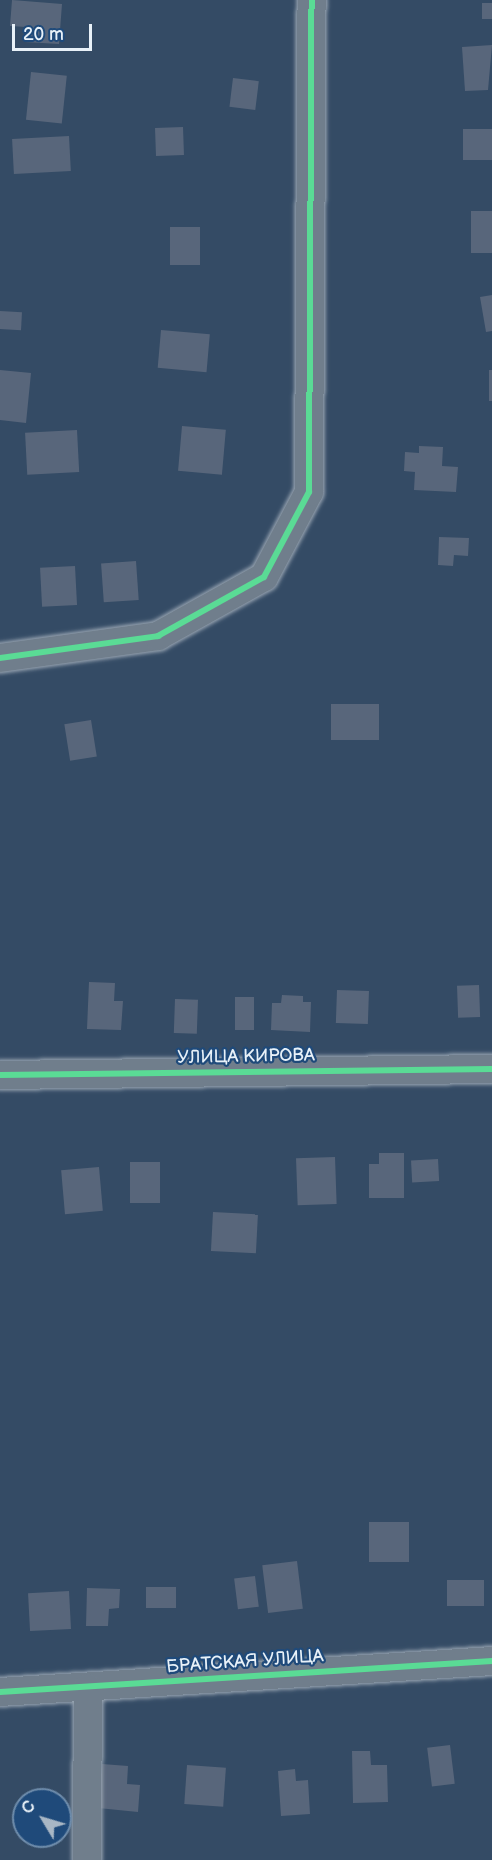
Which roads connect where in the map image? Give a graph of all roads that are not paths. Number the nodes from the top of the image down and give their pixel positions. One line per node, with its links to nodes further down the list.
1 (312, 0): 2 (street)
2 (0, 658)
3 (492, 1069): 4 (street, УЛИЦА КИРОВА)
4 (0, 1075)
5 (492, 1661): 6 (street, БРАТСКАЯ УЛИЦА)
6 (88, 1688): 7 (street, БРАТСКАЯ УЛИЦА); 8 (street)
7 (0, 1692)
8 (87, 1860)

